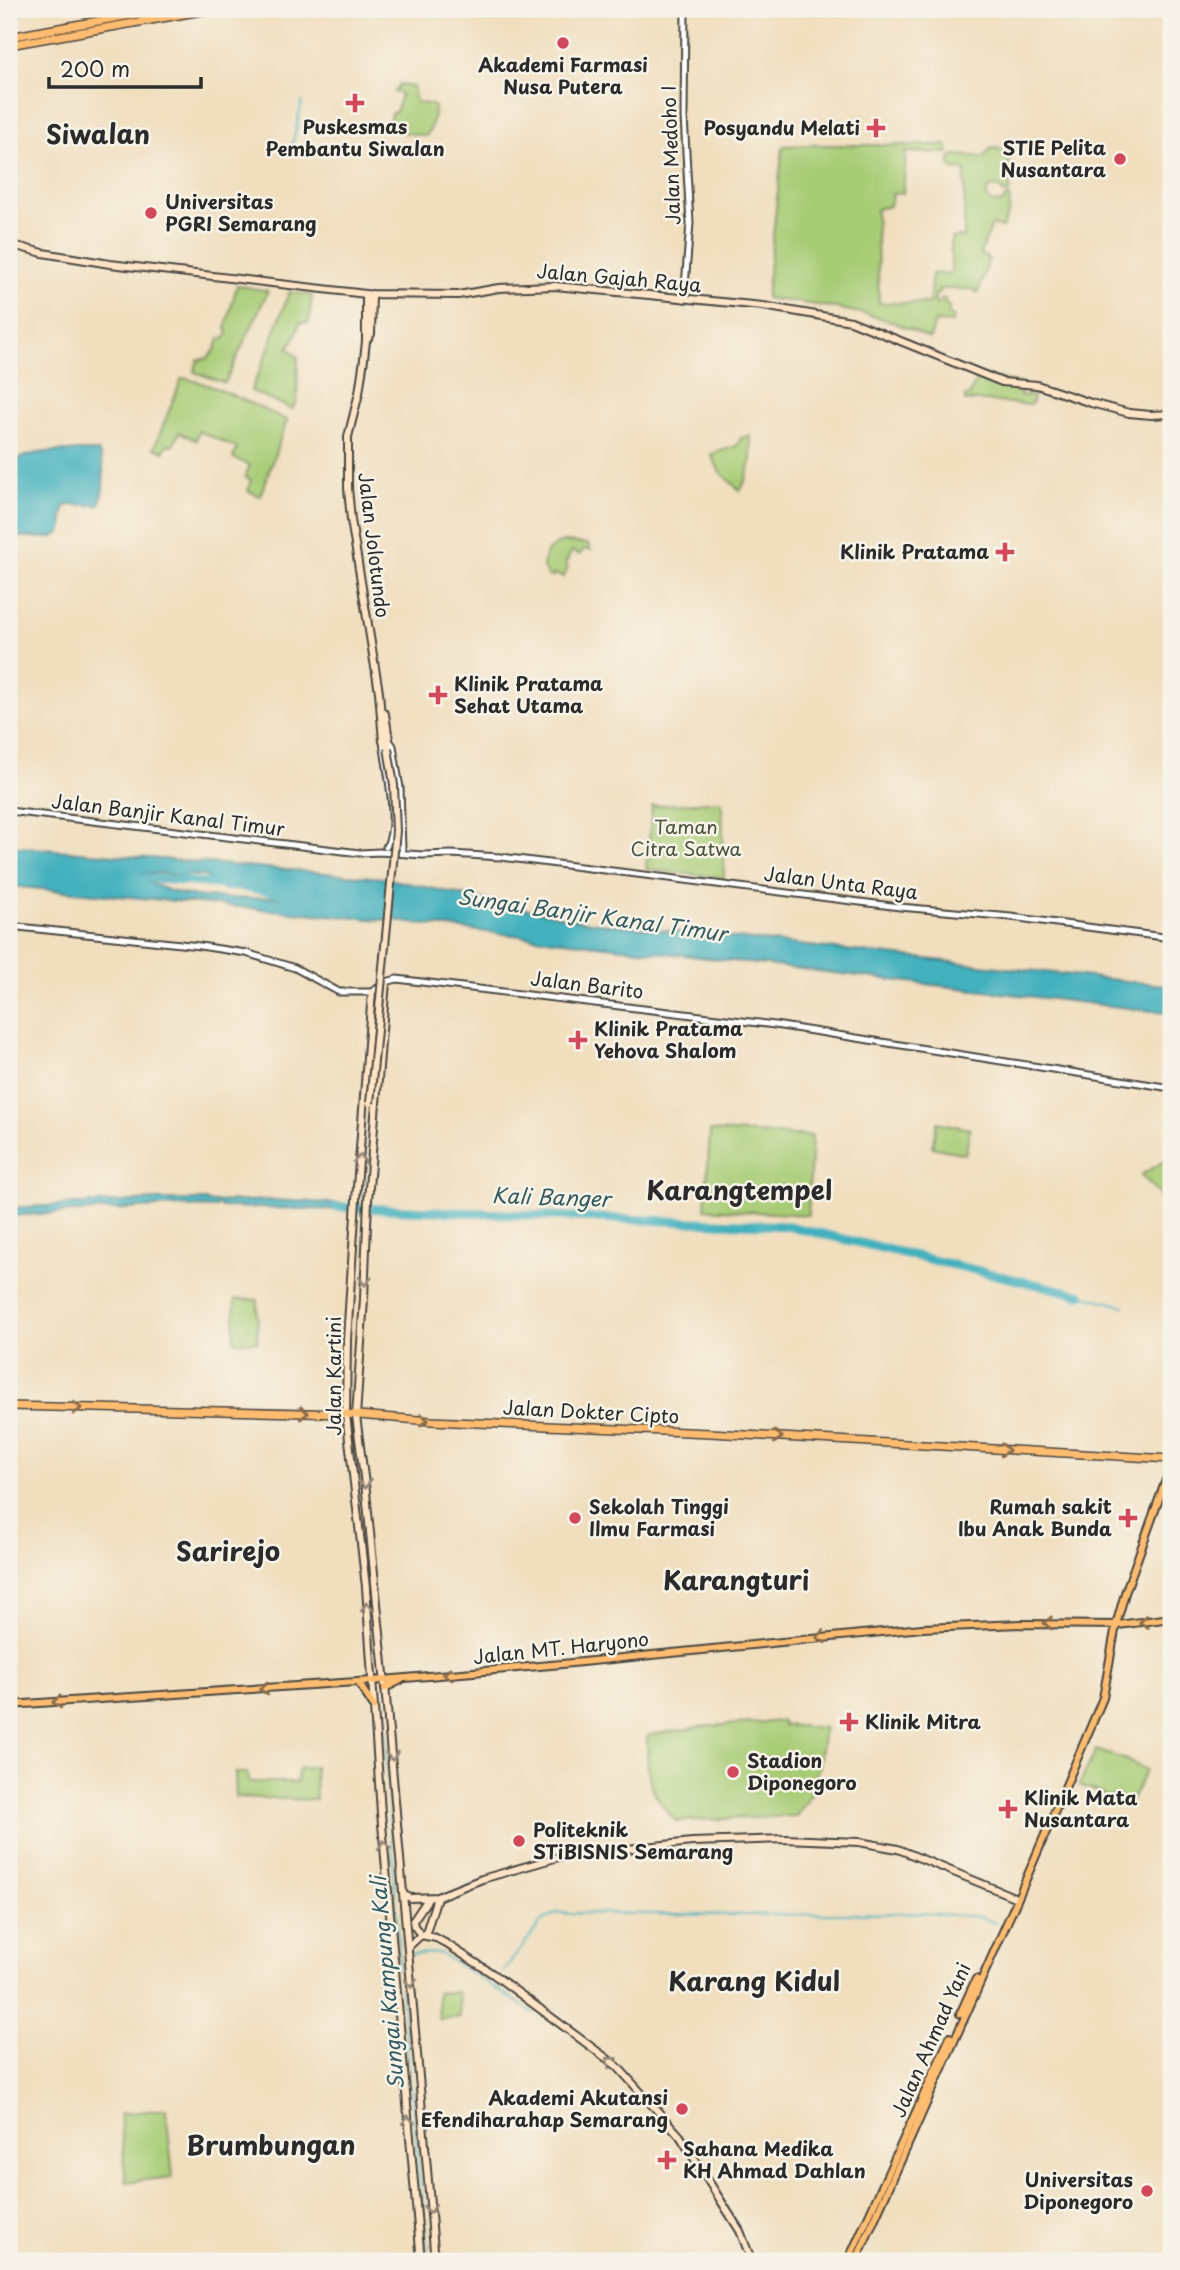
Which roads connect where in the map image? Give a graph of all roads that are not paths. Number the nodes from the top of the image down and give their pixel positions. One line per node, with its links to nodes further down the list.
1 (165, 9): 4 (highway)
2 (214, 9): 5 (highway)
3 (685, 9): 8 (street, Jalan Medoho I)
4 (9, 37)
5 (9, 45)
6 (9, 244): 7 (main road, Jalan Gajah Raya)
7 (369, 294): 8 (main road, Jalan Gajah Raya); 10 (main road, Jalan Jolotundo)
8 (684, 299): 9 (main road, Jalan Gajah Raya)
9 (1171, 414)
10 (386, 743): 12 (street); 14 (street); 20 (main road, Jalan Kartini, bridge)
11 (9, 811): 13 (street, Jalan Banjir Kanal Timur)
12 (386, 847): 13 (street); 14 (street)
13 (379, 852): 14 (street, Jalan Banjir Kanal Timur)
14 (404, 852): 16 (street, Jalan Unta Raya)
15 (9, 926): 18 (street)
16 (1171, 938)
17 (386, 982): 18 (street); 19 (street, Jalan Barito); 22 (main road, Jalan Kartini)
18 (372, 992): 21 (main road, Jalan Kartini)
19 (1171, 1088)
20 (370, 1104): 21 (main road); 22 (main road, Jalan Kartini)
21 (363, 1112): 24 (main road, Jalan Kartini, one-way to 21)
22 (374, 1113): 25 (main road, Jalan Kartini, one-way to 25)
23 (9, 1406): 24 (highway, Jalan Dokter Cipto, one-way to 24)
24 (346, 1414): 25 (highway, Jalan Dokter Cipto); 30 (main road, Jalan Kartini, one-way to 24)
25 (356, 1416): 26 (highway, Jalan Dokter Cipto, one-way to 26); 32 (main road, Jalan Kartini, one-way to 32)
26 (1171, 1459)
27 (1171, 1466): 29 (main road, Jalan Ahmad Yani)
28 (1171, 1618): 29 (main road, Jalan MT. Haryono, one-way to 29)
29 (1116, 1625): 32 (main road, Jalan MT. Haryono, one-way to 32); 37 (main road, Jalan Ahmad Yani)
30 (372, 1681): 31 (main road); 32 (main road); 34 (main road, Jalan Kartini)
31 (358, 1682): 33 (main road, one-way to 33); 34 (main road)
32 (385, 1684): 35 (main road, Jalan Kartini, one-way to 35)
33 (9, 1705)
34 (374, 1707): 43 (main road, Jalan Kartini, one-way to 34)
35 (404, 1895): 38 (main road); 39 (main road, Jalan Kartini)
36 (437, 1897): 37 (main road); 38 (main road); 40 (main road)
37 (1016, 1898): 45 (main road, Jalan Ahmad Yani); 46 (main road, Jalan Ahmad Yani)
38 (428, 1899): 39 (main road)
39 (410, 1922): 40 (main road); 41 (main road, Jalan Kartini)
40 (423, 1936): 41 (main road); 42 (main road, one-way to 40)
41 (408, 1947): 44 (main road, Jalan Kartini, one-way to 44)
42 (750, 2254)
43 (421, 2261)
44 (435, 2261)
45 (848, 2261)
46 (856, 2261)

